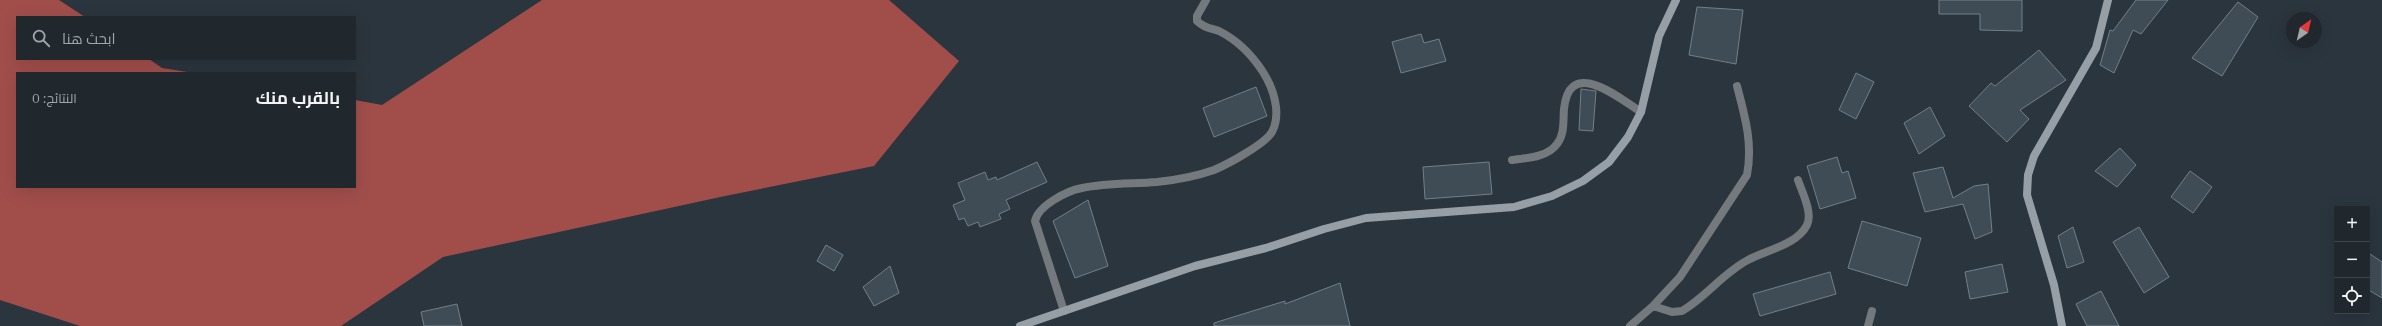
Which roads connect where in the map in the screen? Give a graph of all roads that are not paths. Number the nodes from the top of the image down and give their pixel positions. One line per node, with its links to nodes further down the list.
1 (1206, 0): 9 (street)
2 (1676, 0): 5 (street)
3 (2108, 0): 14 (street)
4 (1737, 86): 8 (street)
5 (1641, 112): 6 (street); 9 (street)
6 (1512, 160)
7 (1798, 180): 8 (street)
8 (1653, 306): 12 (street)
9 (1064, 311): 11 (street)
10 (1872, 311): 13 (street)
11 (1020, 326)
12 (1630, 326)
13 (1868, 326)
14 (2062, 326)

